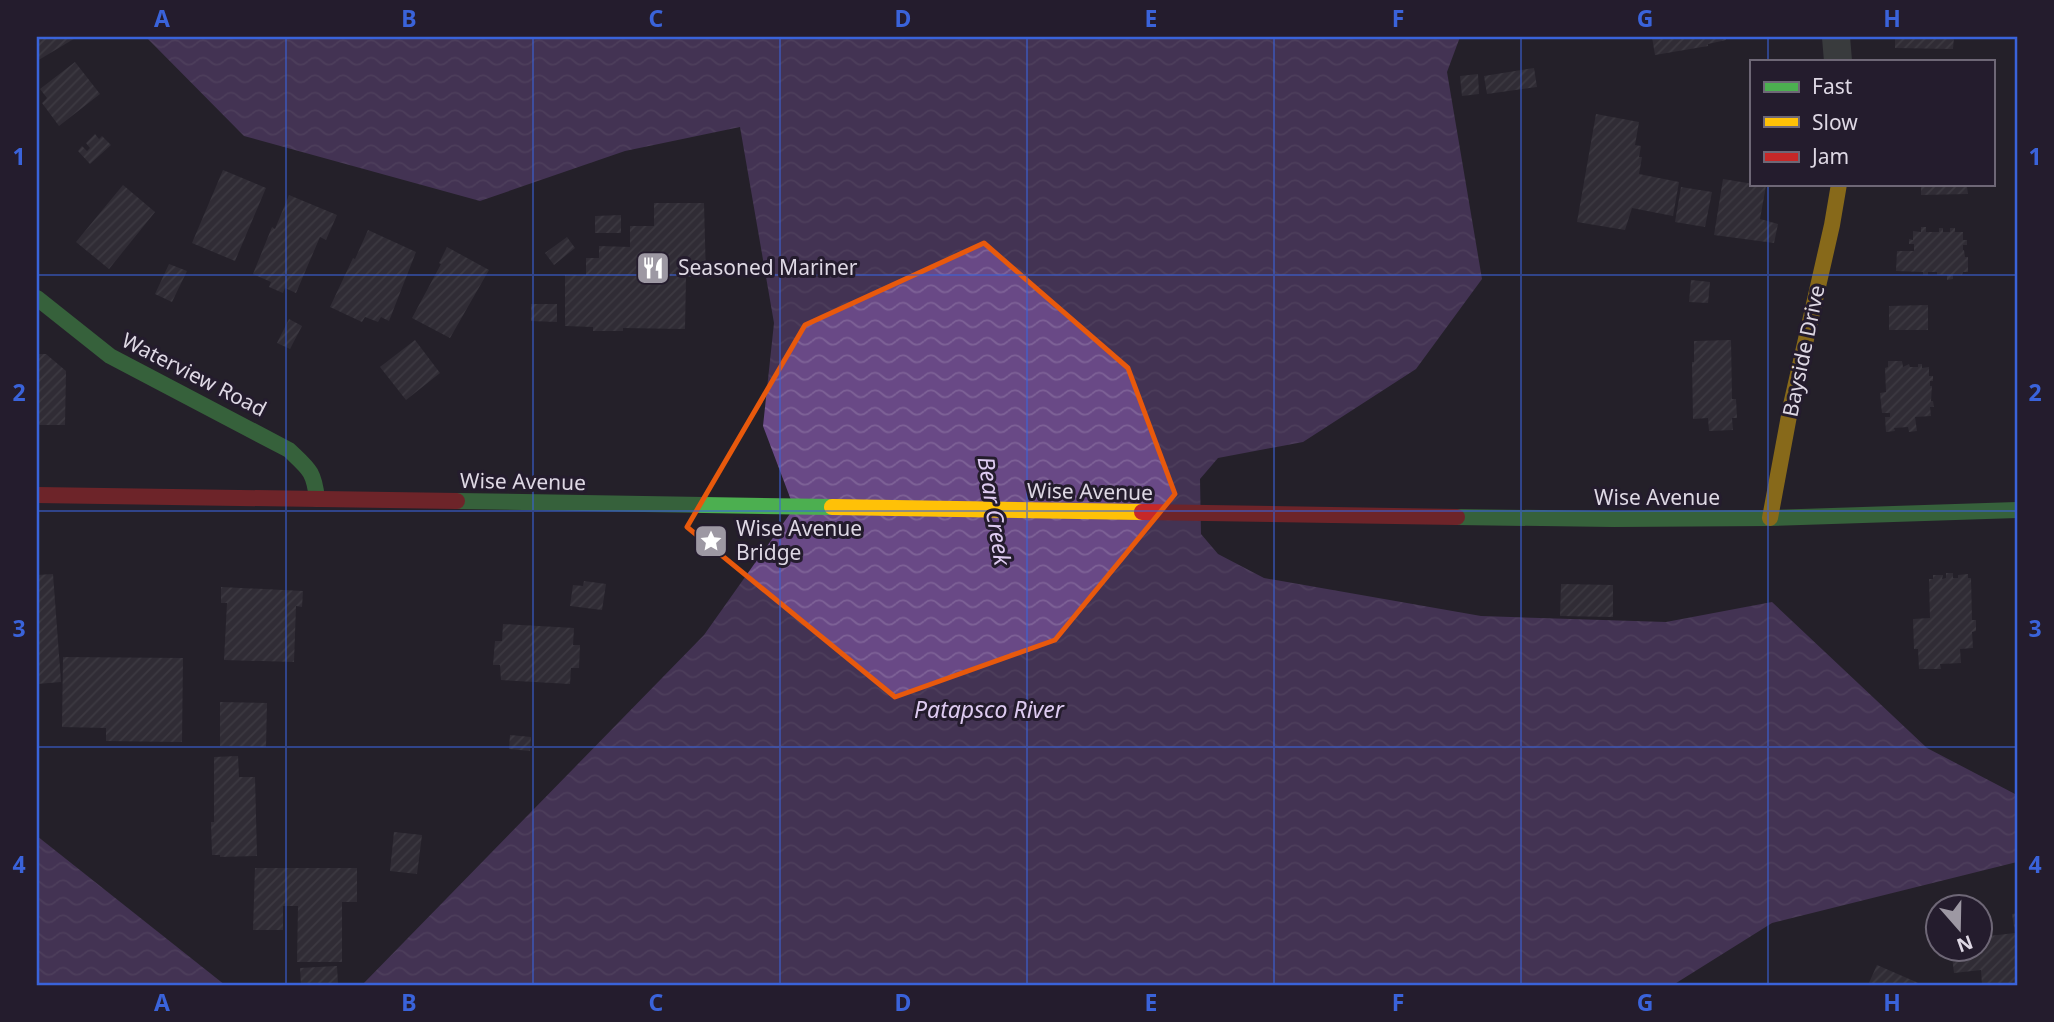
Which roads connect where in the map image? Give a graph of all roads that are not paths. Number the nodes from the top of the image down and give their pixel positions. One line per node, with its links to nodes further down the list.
1 (1836, 37): 2 (street)
2 (1838, 60)
3 (1839, 186): 8 (main road, Bayside Drive)
4 (37, 298): 6 (main road, Waterview Road)
5 (37, 495): 6 (main road, Wise Avenue)
6 (317, 499): 8 (main road, Wise Avenue)
7 (2017, 510): 8 (main road, Wise Avenue)
8 (1770, 518)

